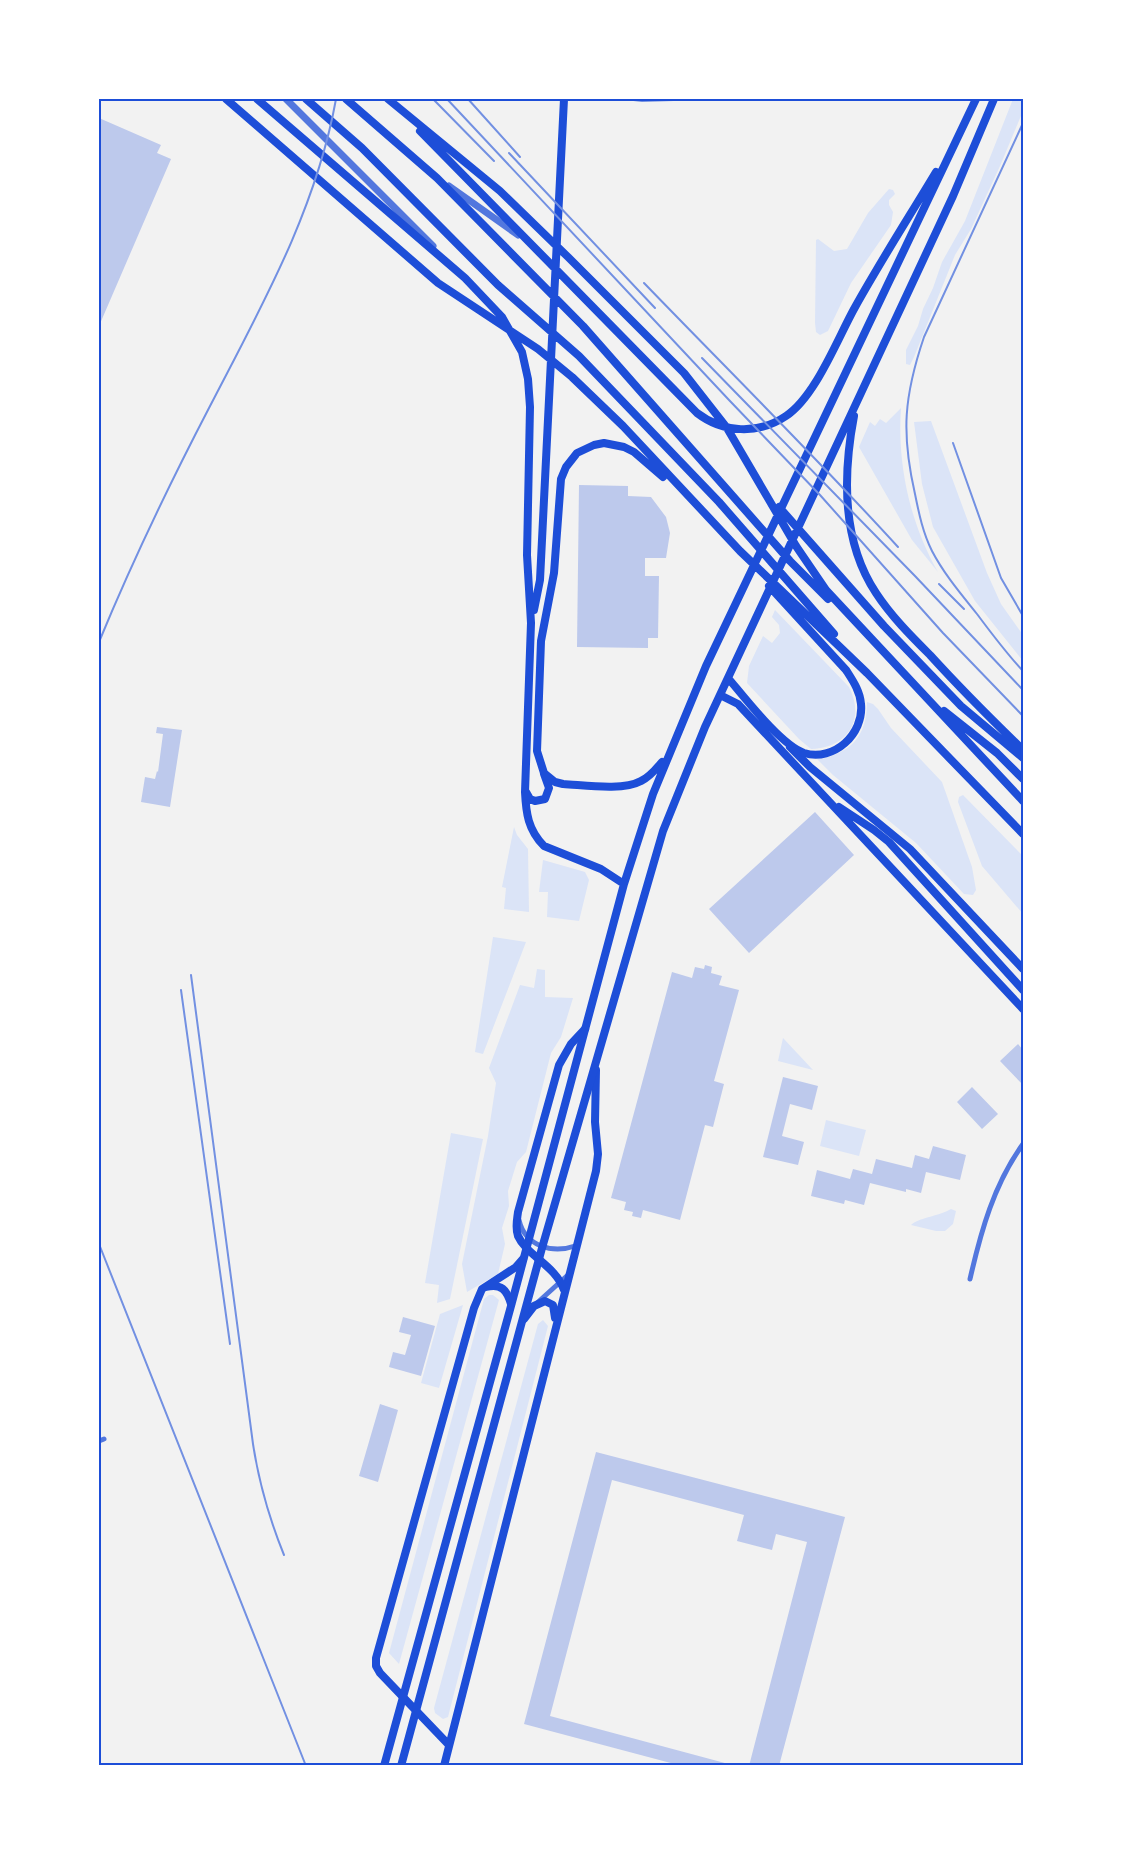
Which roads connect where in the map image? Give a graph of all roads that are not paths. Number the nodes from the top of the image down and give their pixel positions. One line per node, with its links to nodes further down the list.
1 (226, 99): 16 (main road)
2 (257, 99): 13 (main road)
3 (286, 99): 13 (street)
4 (306, 99): 20 (main road)
5 (346, 99): 11 (main road)
6 (976, 99): 10 (main road)
7 (994, 99): 14 (main road)
8 (389, 100): 12 (main road); 15 (main road)
9 (564, 101): 18 (main road)
10 (963, 128): 12 (main road); 26 (main road)
11 (437, 178): 12 (street); 19 (main road)
12 (525, 240)
13 (465, 278): 18 (main road)
14 (856, 404): 21 (main road); 25 (main road)
15 (741, 449): 19 (main road); 27 (main road)
16 (687, 496): 17 (main road); 28 (main road)
17 (740, 551): 20 (main road); 24 (main road)
18 (531, 622): 31 (main road)
19 (867, 636): 22 (main road)
20 (867, 673): 34 (main road)
21 (728, 678): 23 (main road); 24 (main road)
22 (919, 691): 29 (main road); 33 (main road)
23 (720, 695): 32 (main road); 40 (main road)
24 (786, 743): 30 (main road)
25 (1023, 750)
26 (667, 757): 28 (main road); 35 (main road)
27 (1023, 758)
28 (544, 773): 31 (main road)
29 (1023, 779)
30 (834, 787): 32 (main road); 36 (main road)
31 (525, 792): 35 (main road)
32 (825, 797): 37 (main road); 38 (main road)
33 (1023, 801)
34 (1023, 834)
35 (624, 884): 39 (main road)
36 (1023, 969)
37 (1023, 990)
38 (1023, 1009)
39 (585, 1029): 42 (main road); 42 (main road)
40 (598, 1056): 43 (main road); 44 (main road)
41 (1023, 1144): 48 (street)
42 (527, 1242): 44 (street); 45 (main road); 46 (main road)
43 (575, 1246): 44 (street); 47 (main road)
44 (542, 1248): 45 (main road)
45 (539, 1258): 49 (main road); 54 (main road)
46 (523, 1259): 50 (main road); 52 (main road)
47 (569, 1274): 49 (street); 51 (main road)
48 (970, 1279)
49 (560, 1281): 51 (main road); 53 (street)
50 (482, 1289): 52 (main road); 56 (main road)
51 (564, 1291): 55 (main road)
52 (511, 1304): 57 (main road)
53 (534, 1306): 54 (main road); 55 (main road)
54 (523, 1320): 58 (main road)
55 (555, 1324): 56 (main road)
56 (448, 1744): 59 (main road)
57 (384, 1766)
58 (402, 1766)
59 (444, 1766)

